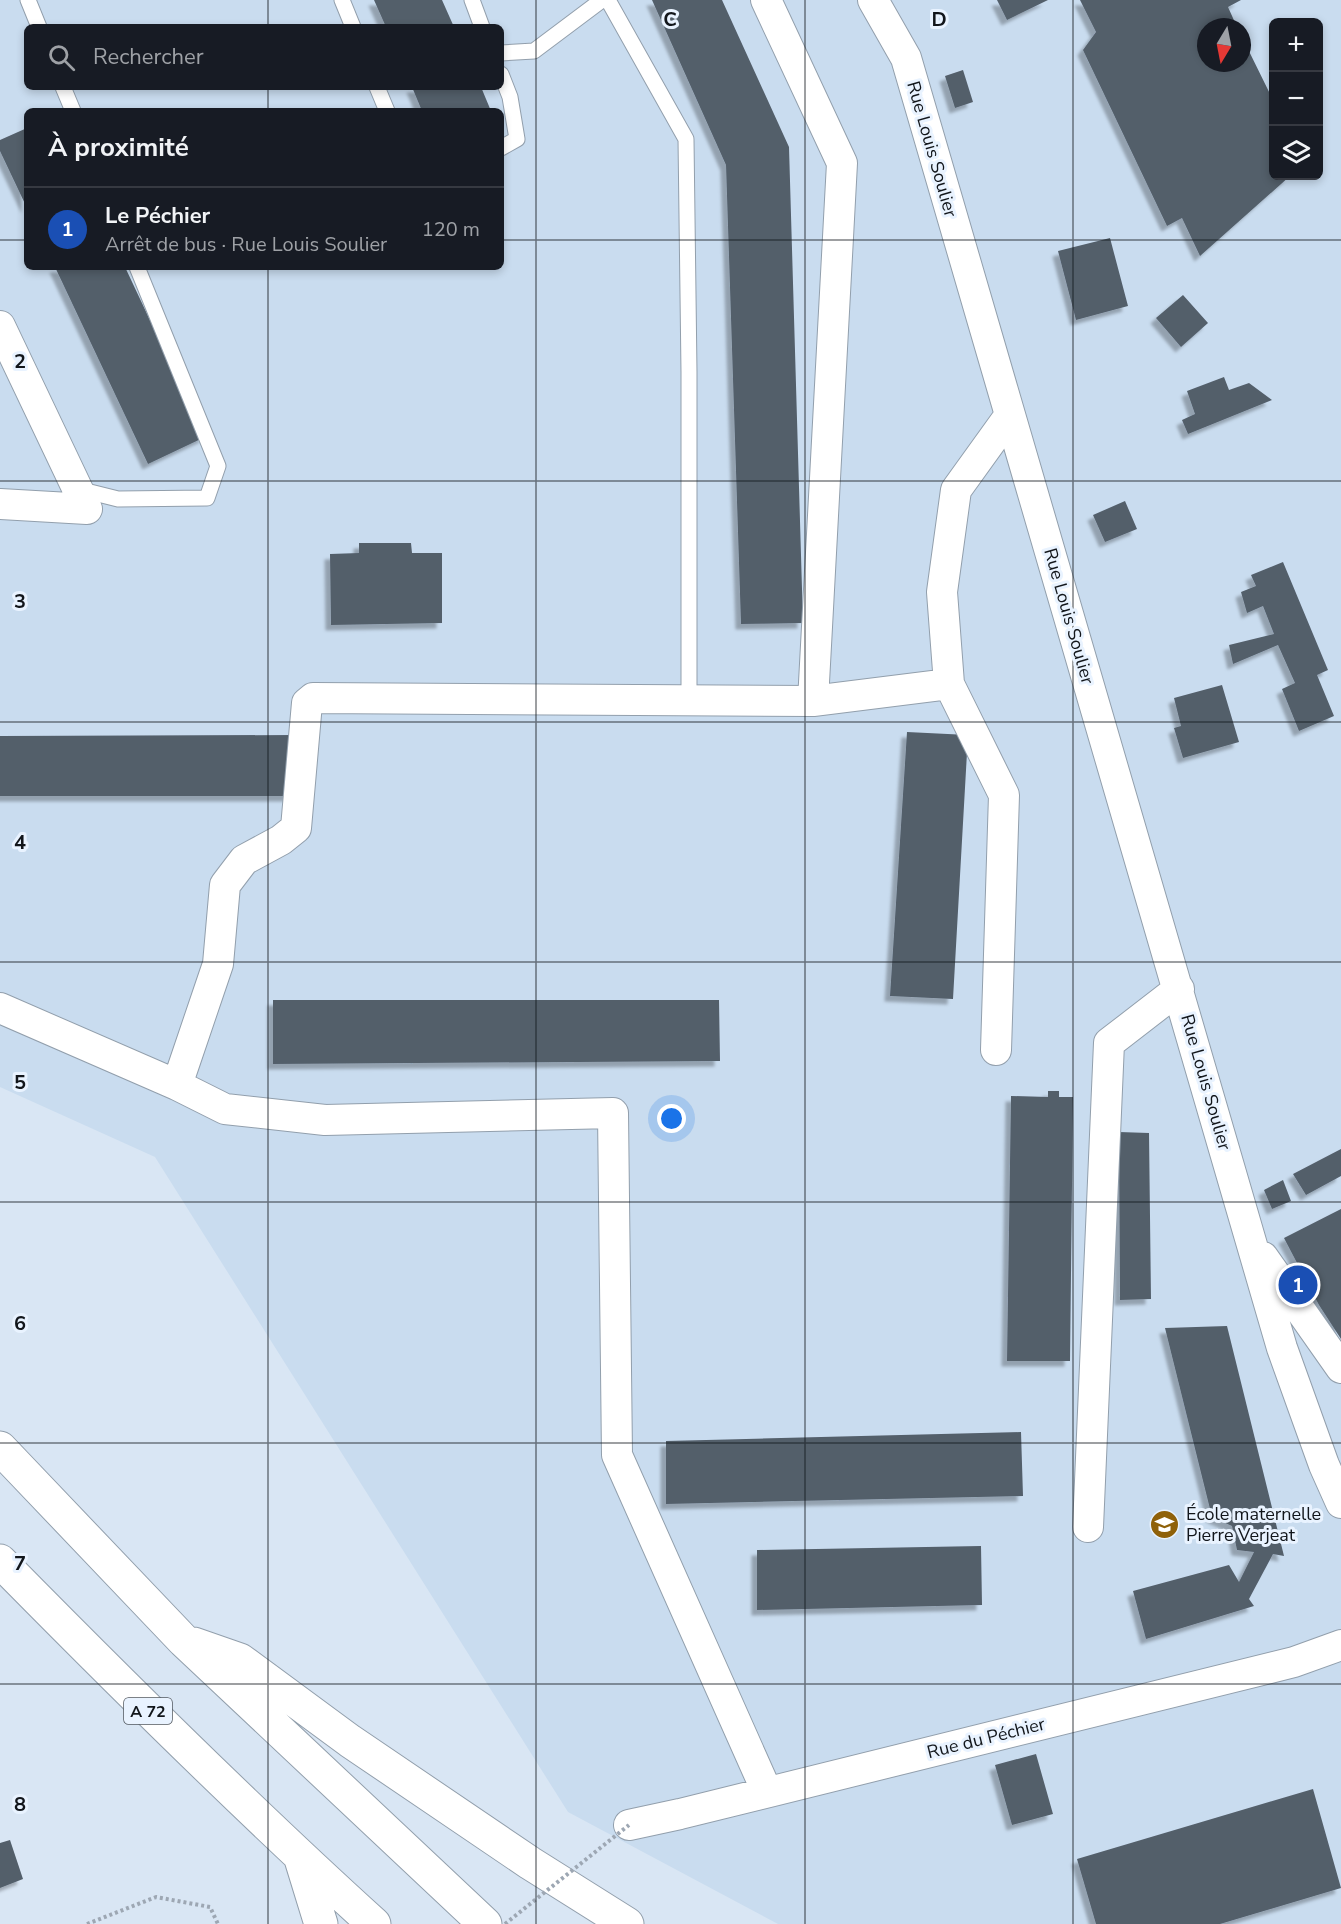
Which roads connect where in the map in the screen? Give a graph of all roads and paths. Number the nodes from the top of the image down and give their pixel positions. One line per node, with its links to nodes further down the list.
1 (28, 0): 8 (lane)
2 (342, 0): 9 (lane)
3 (472, 0): 10 (lane)
4 (602, 0): 11 (lane)
5 (608, 0): 24 (lane)
6 (766, 0): 25 (street)
7 (873, 0): 20 (street, Rue Louis Soulier)
8 (38, 24)
9 (352, 24)
10 (481, 24)
11 (504, 53)
12 (504, 82): 17 (lane)
13 (64, 90): 15 (lane)
14 (378, 90): 16 (lane)
15 (72, 108)
16 (386, 108)
17 (504, 146)
18 (138, 270): 21 (lane)
19 (0, 326): 21 (street)
20 (1010, 415): 23 (street); 26 (street, Rue Louis Soulier)
21 (78, 489): 22 (street)
22 (0, 504)
23 (949, 684): 25 (street); 28 (street)
24 (688, 701): 25 (street); 29 (street)
25 (813, 701)
26 (1179, 989): 30 (street, Rue Louis Soulier); 34 (street)
27 (0, 1008): 29 (street)
28 (996, 1050)
29 (177, 1085): 38 (street)
30 (1249, 1238): 31 (street, Rue Louis Soulier); 33 (street, Rue Louis Soulier)
31 (1341, 1368)
32 (0, 1448): 36 (highway)
33 (1341, 1503)
34 (1088, 1527)
35 (0, 1561): 40 (highway, A 72)
36 (184, 1641): 45 (highway); 47 (highway)
37 (1341, 1645): 38 (street, Rue du Péchier)
38 (767, 1792): 39 (street, Rue du Péchier)
39 (629, 1825): 46 (path, bridge)
40 (300, 1857): 43 (highway); 44 (highway, A 72)
41 (87, 1924): 42 (path)
42 (218, 1924)
43 (321, 1924)
44 (374, 1924)
45 (485, 1924)
46 (505, 1924)
47 (627, 1924)

